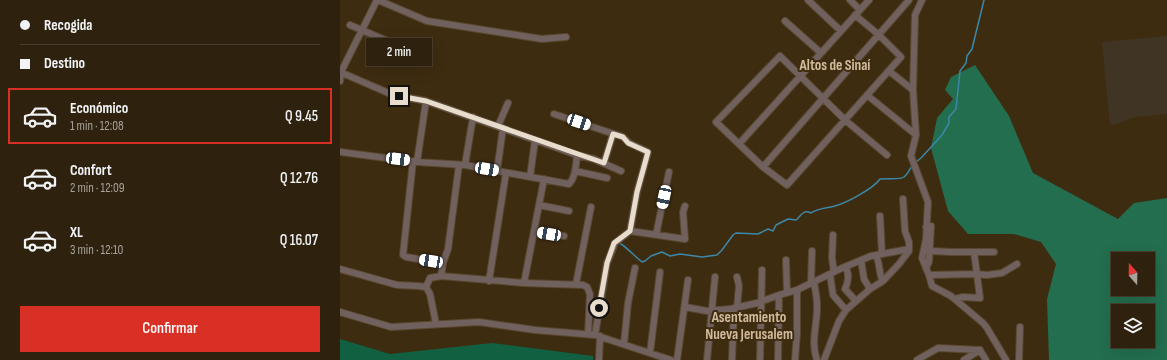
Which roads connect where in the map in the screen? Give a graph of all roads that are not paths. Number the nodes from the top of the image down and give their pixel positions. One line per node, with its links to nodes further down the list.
1 (378, 0): 11 (street); 14 (street)
2 (808, 0): 12 (street)
3 (850, 0): 7 (street)
4 (869, 0): 7 (street)
5 (909, 0): 13 (street)
6 (922, 0): 21 (street)
7 (860, 10): 8 (street)
8 (855, 15): 12 (street); 13 (street)
9 (785, 21): 16 (street)
10 (350, 25): 11 (street)
11 (362, 30): 15 (street); 18 (street)
12 (841, 31): 16 (street)
13 (879, 35): 17 (street); 23 (street)
14 (566, 37)
15 (404, 48)
16 (821, 53): 19 (street)
17 (889, 71): 21 (street); 22 (street)
18 (340, 72): 20 (street); 24 (street)
19 (800, 76): 23 (street); 33 (street); 33 (street)
20 (340, 81)
21 (913, 90): 31 (street)
22 (868, 95): 28 (street); 31 (street)
23 (824, 98): 28 (street); 40 (street)
24 (426, 101): 27 (street); 37 (street)
25 (508, 103): 29 (street)
26 (554, 114): 30 (street)
27 (473, 117): 29 (street); 39 (street)
28 (845, 120): 36 (street); 40 (street)
29 (501, 127): 32 (street); 41 (street)
30 (613, 134): 38 (street); 57 (street)
31 (916, 135): 55 (street)
32 (535, 140): 35 (street); 46 (street)
33 (739, 144): 40 (street)
34 (340, 152): 37 (street)
35 (577, 155): 38 (street); 42 (street)
36 (887, 155)
37 (415, 161): 39 (street); 69 (street)
38 (604, 163): 43 (street)
39 (462, 165): 41 (street); 69 (street)
40 (763, 167)
41 (497, 171): 45 (street)
42 (575, 171): 47 (street); 48 (street)
43 (621, 171)
44 (669, 172): 58 (street)
45 (506, 173): 46 (street); 84 (street)
46 (530, 177): 48 (street)
47 (607, 178)
48 (544, 179): 50 (street)
49 (903, 199): 62 (street)
50 (539, 205): 53 (street); 56 (street)
51 (685, 206): 58 (street)
52 (591, 207): 88 (street)
53 (569, 211)
54 (880, 216): 66 (street)
55 (926, 227): 63 (street); 71 (street)
56 (534, 231): 60 (street); 87 (street)
57 (630, 231): 58 (street); 105 (street)
58 (656, 235)
59 (833, 235): 77 (street)
60 (564, 236)
61 (812, 251): 86 (street)
62 (909, 251): 66 (street); 85 (street)
63 (930, 251): 64 (street); 71 (street)
64 (974, 252): 65 (street); 78 (street)
65 (994, 252)
66 (879, 255): 68 (street); 85 (street)
67 (786, 260): 92 (street)
68 (861, 260): 72 (street); 90 (street)
69 (443, 263): 80 (street)
70 (1017, 264): 78 (street)
71 (925, 265): 79 (street)
72 (845, 267): 77 (street); 94 (street)
73 (635, 268): 106 (street)
74 (340, 269): 89 (street)
75 (762, 270): 96 (street)
76 (660, 272): 108 (street)
77 (832, 273): 86 (street); 100 (street)
78 (977, 274): 79 (street); 95 (street)
79 (930, 275): 95 (street)
80 (441, 276): 84 (street); 89 (street)
81 (715, 277): 99 (street)
82 (737, 277): 98 (street)
83 (688, 280): 97 (street)
84 (489, 281): 87 (street)
85 (883, 281): 90 (street)
86 (812, 283): 91 (street); 117 (street)
87 (524, 284): 88 (street)
88 (576, 284): 104 (street)
89 (426, 287): 102 (street)
90 (870, 289): 94 (street)
91 (796, 290): 92 (street); 116 (street)
92 (787, 293): 93 (street)
93 (779, 295): 96 (street); 115 (street)
94 (856, 300): 100 (street)
95 (955, 300): 122 (street)
96 (761, 302): 98 (street); 114 (street)
97 (685, 307): 99 (street); 111 (street)
98 (736, 308): 99 (street); 113 (street)
99 (713, 310): 112 (street)
100 (846, 310): 118 (street)
101 (340, 312): 102 (street)
102 (436, 324): 104 (street)
103 (1020, 327): 123 (street)
104 (588, 334): 105 (street)
105 (598, 335): 106 (street); 109 (street)
106 (624, 344): 108 (street)
107 (980, 350): 119 (street); 120 (street); 121 (street)
108 (650, 353): 110 (street)
109 (598, 360)
110 (671, 360)
111 (678, 360)
112 (707, 360)
113 (732, 360)
114 (760, 360)
115 (778, 360)
116 (795, 360)
117 (817, 360)
118 (824, 360)
119 (917, 360)
120 (964, 360)
121 (986, 360)
122 (1006, 360)
123 (1019, 360)

